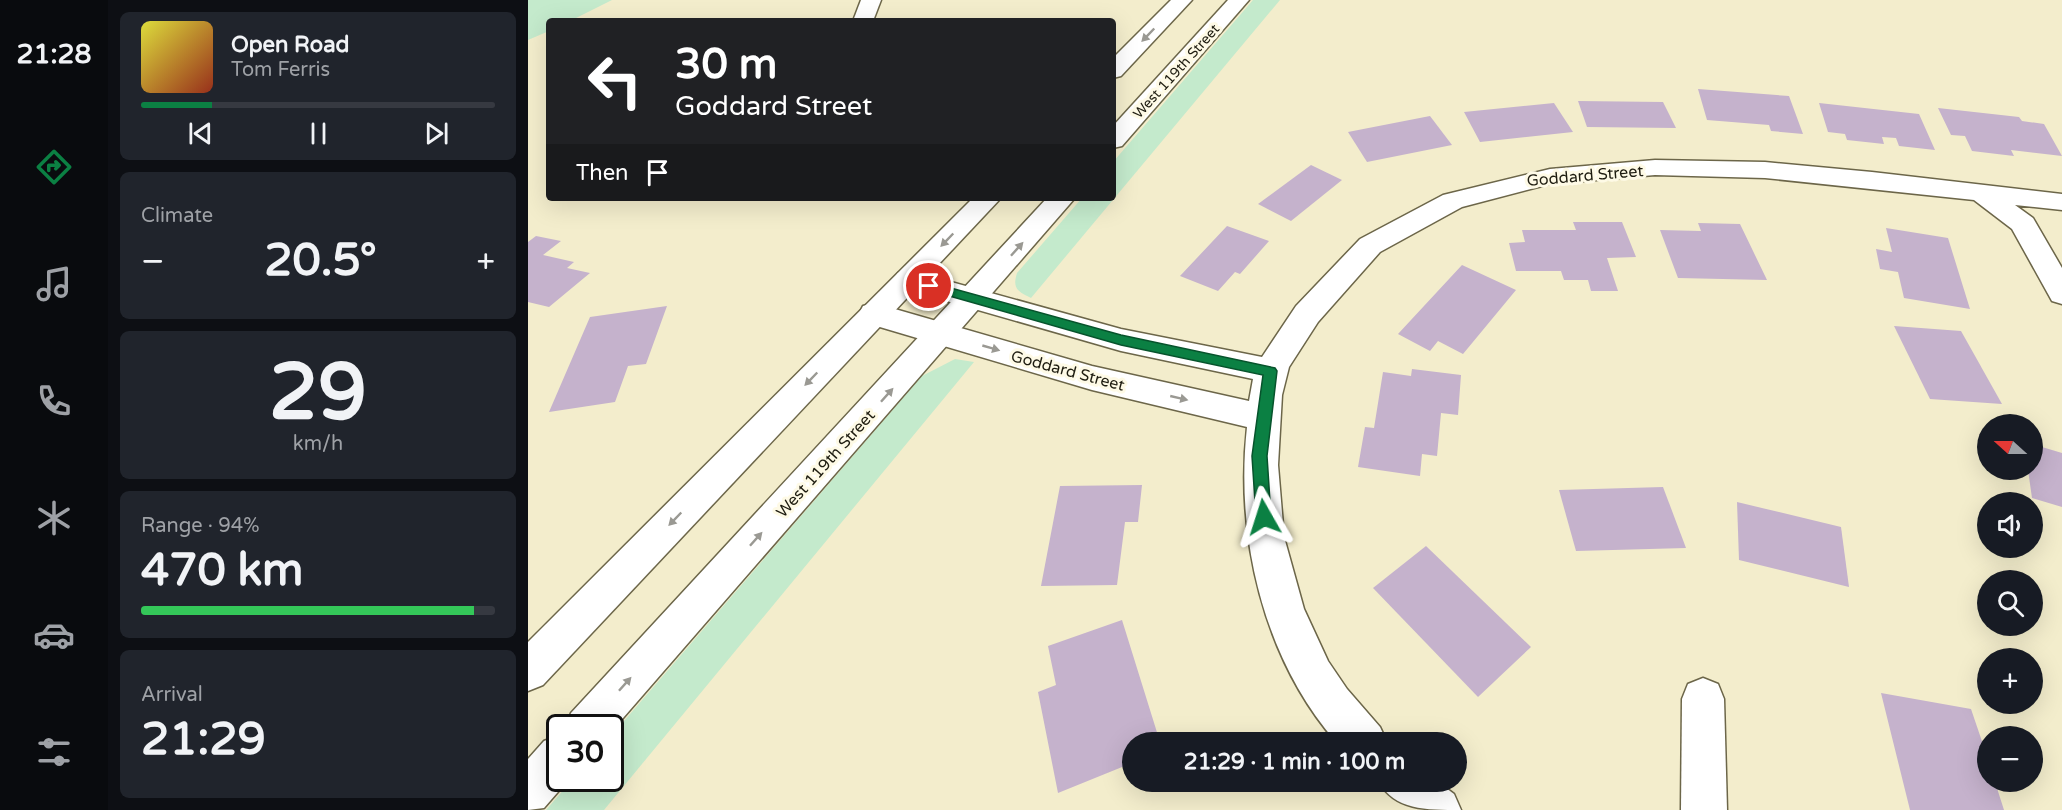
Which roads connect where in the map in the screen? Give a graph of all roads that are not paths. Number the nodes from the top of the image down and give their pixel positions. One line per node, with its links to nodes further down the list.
1 (872, 0): 4 (street)
2 (1182, 0): 5 (street, one-way to 5)
3 (1239, 0): 6 (street, West 119th Street)
4 (864, 18)
5 (1116, 68)
6 (1116, 138)
7 (1983, 194): 10 (street, Goddard Street); 12 (street); 16 (street, Goddard Street)
8 (985, 201): 11 (street, one-way to 11)
9 (1059, 201): 13 (street, West 119th Street, one-way to 9)
10 (2062, 202)
11 (908, 280): 13 (street); 14 (street)
12 (2062, 294)
13 (972, 299): 15 (street, West 119th Street); 16 (street)
14 (874, 314): 15 (street, Goddard Street); 18 (street, one-way to 18)
15 (942, 334): 17 (street, Goddard Street, one-way to 17); 20 (street, West 119th Street, one-way to 15)
16 (1270, 371): 17 (street)
17 (1264, 418): 21 (street)
18 (528, 671)
19 (1703, 699): 26 (street)
20 (599, 714)
21 (1357, 732)
22 (546, 772): 23 (street)
23 (528, 792)
24 (1415, 792): 25 (street)
25 (1438, 810)
26 (1704, 810)

